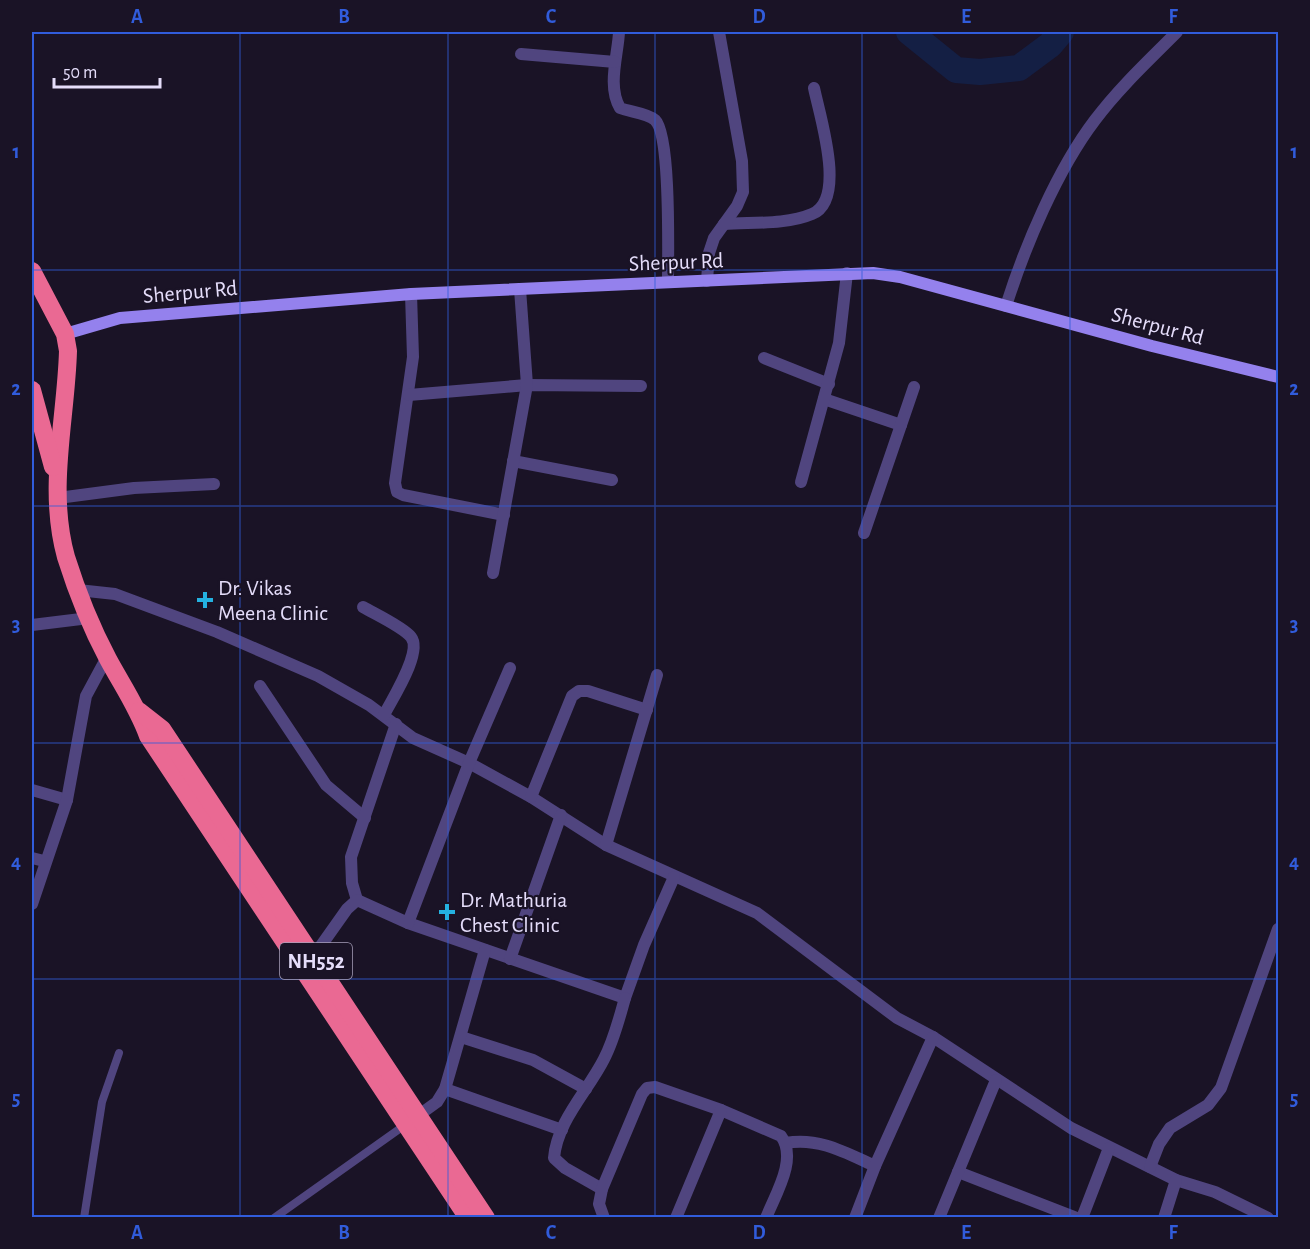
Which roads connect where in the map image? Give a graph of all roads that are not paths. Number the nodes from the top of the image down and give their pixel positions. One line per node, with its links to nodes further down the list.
1 (619, 32): 5 (street)
2 (719, 32): 7 (street)
3 (1177, 32): 14 (street)
4 (520, 54): 5 (street)
5 (615, 62): 11 (street)
6 (814, 88): 7 (street)
7 (724, 224): 10 (street)
8 (32, 271): 15 (highway, NH552)
9 (848, 273): 10 (street, Sherpur Rd); 14 (street, Sherpur Rd); 18 (street)
10 (706, 281): 11 (street, Sherpur Rd)
11 (668, 282): 12 (street, Sherpur Rd)
12 (520, 289): 13 (street, Sherpur Rd); 19 (street)
13 (411, 294): 15 (street, Sherpur Rd); 23 (street)
14 (1006, 306): 17 (street, Sherpur Rd)
15 (65, 334): 30 (highway, NH552)
16 (764, 358): 18 (street)
17 (1278, 377)
18 (829, 384): 24 (street)
19 (527, 385): 20 (street); 23 (street); 26 (street)
20 (641, 386)
21 (914, 387): 25 (street)
22 (32, 390): 30 (highway, NH552)
23 (409, 395): 31 (street)
24 (825, 399): 25 (street); 28 (street)
25 (901, 426): 32 (street)
26 (513, 461): 27 (street); 31 (street)
27 (612, 480)
28 (801, 483)
29 (214, 484): 30 (street)
30 (58, 489): 34 (highway, NH552)
31 (504, 515): 33 (street)
32 (864, 533)
33 (493, 573)
34 (78, 590): 36 (highway, NH552); 44 (street)
35 (363, 607): 44 (street)
36 (88, 618): 37 (street); 38 (highway, NH552)
37 (32, 625)
38 (107, 657): 43 (highway, NH552); 49 (street)
39 (510, 668): 46 (street)
40 (657, 675): 42 (street)
41 (260, 686): 51 (street)
42 (647, 710): 48 (street); 52 (street)
43 (139, 711): 61 (highway, NH552); 71 (highway, NH552)
44 (384, 715): 45 (street)
45 (396, 724): 46 (street); 51 (street)
46 (469, 763): 48 (street); 58 (street)
47 (32, 790): 49 (street)
48 (531, 797): 50 (street)
49 (67, 801): 54 (street)
50 (561, 815): 52 (street); 62 (street)
51 (365, 818): 56 (street)
52 (606, 845): 55 (street)
53 (32, 858): 54 (street)
54 (44, 861): 57 (street)
55 (674, 877): 63 (street); 65 (street)
56 (357, 900): 58 (street); 61 (street)
57 (32, 904)
58 (408, 923): 60 (street)
59 (1278, 929): 76 (street)
60 (485, 950): 62 (street); 64 (street)
61 (313, 957): 71 (highway, NH552)
62 (510, 959): 63 (street)
63 (625, 998): 69 (street)
64 (461, 1037): 68 (street); 69 (street)
65 (933, 1037): 67 (street); 75 (street)
66 (119, 1053): 81 (lane)
67 (996, 1080): 74 (street); 77 (street)
68 (445, 1089): 71 (street); 72 (street)
69 (586, 1089): 72 (street)
70 (721, 1110): 73 (street); 79 (street); 86 (street)
71 (412, 1120): 82 (lane); 83 (highway, NH552); 84 (highway, NH552)
72 (562, 1130): 79 (street)
73 (786, 1143): 75 (street); 87 (street)
74 (1109, 1148): 76 (street); 91 (street)
75 (875, 1166): 88 (street)
76 (1150, 1167): 78 (street)
77 (958, 1172): 89 (street); 90 (street)
78 (1176, 1180): 80 (street); 92 (street)
79 (602, 1189): 85 (street)
80 (1252, 1215): 93 (street)
81 (84, 1218)
82 (274, 1218)
83 (468, 1218)
84 (486, 1218)
85 (604, 1218)
86 (676, 1218)
87 (766, 1218)
88 (855, 1218)
89 (939, 1218)
90 (1077, 1218)
91 (1082, 1218)
92 (1164, 1218)
93 (1268, 1218)

